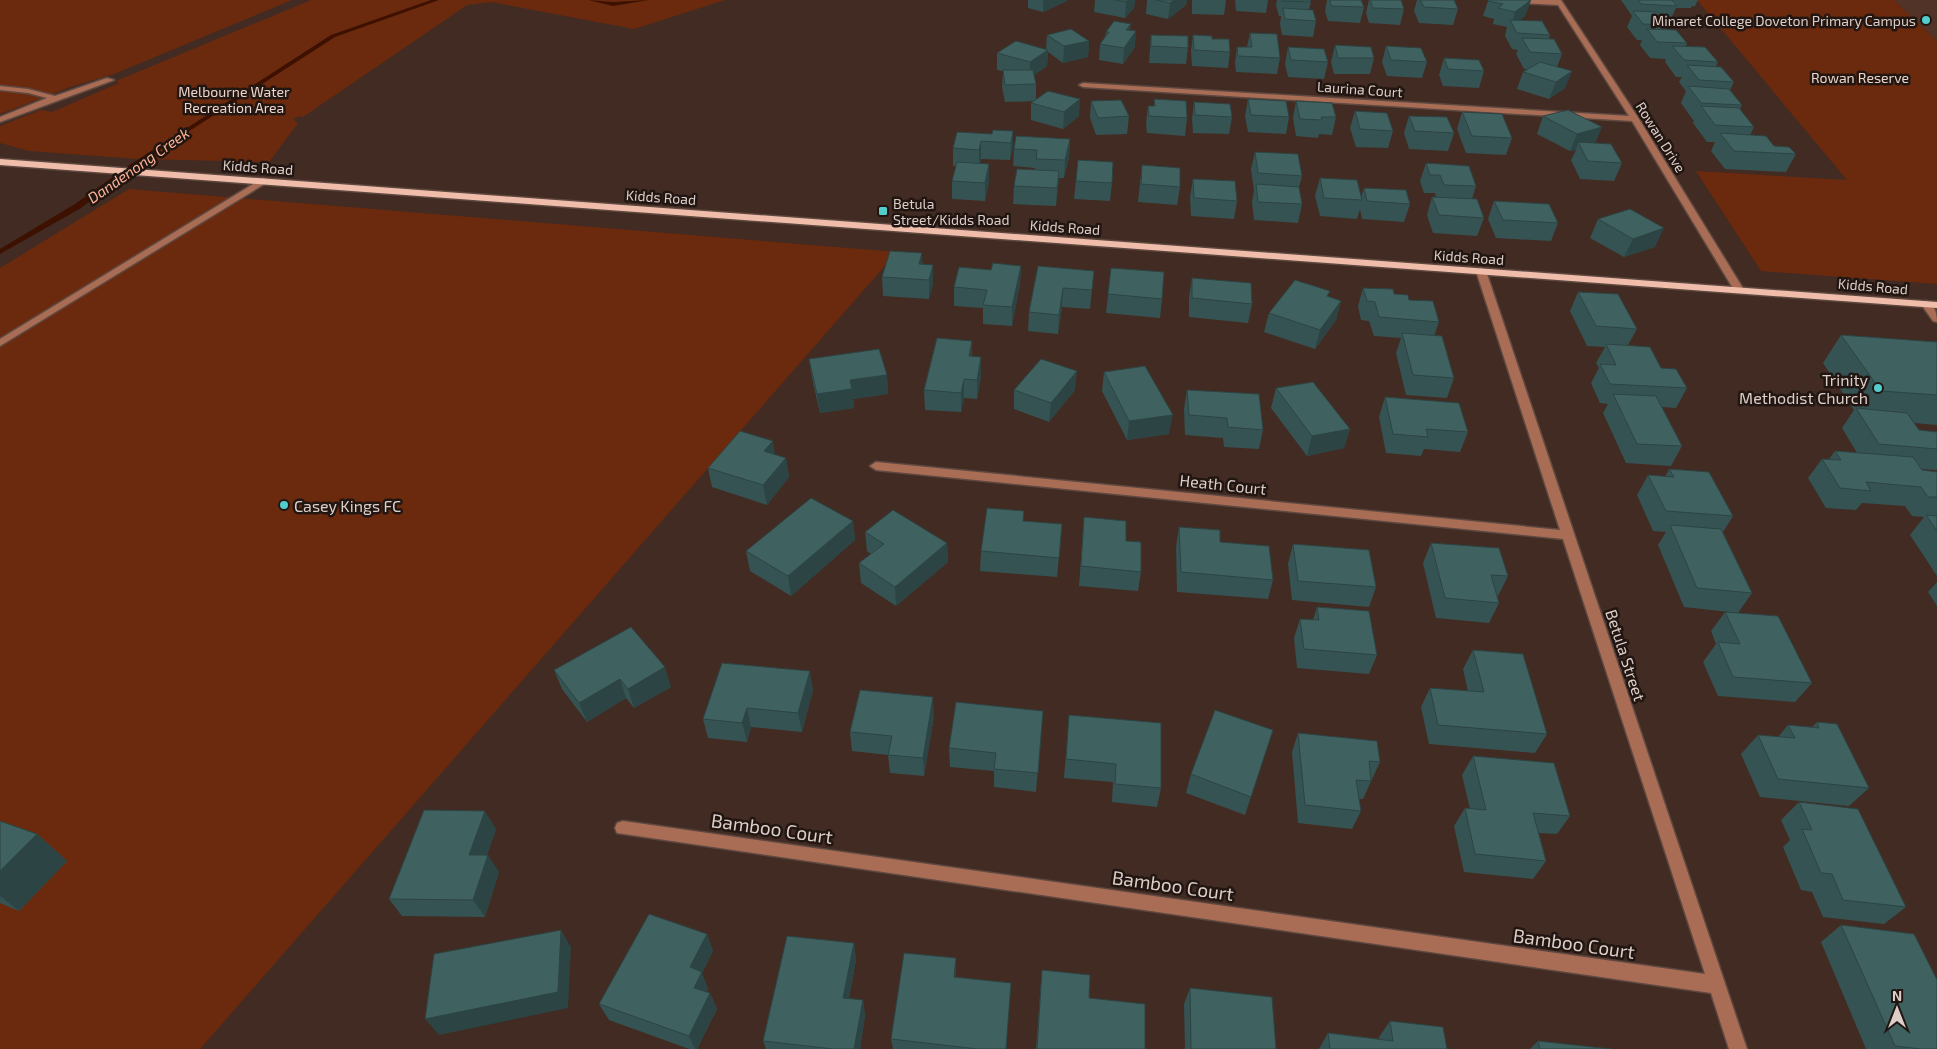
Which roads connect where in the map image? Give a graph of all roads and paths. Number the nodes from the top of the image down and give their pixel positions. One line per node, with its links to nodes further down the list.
1 (1501, 0): 2 (street)
2 (1559, 2): 7 (street, Rowan Drive)
3 (110, 80): 6 (street)
4 (1083, 85): 7 (street, Laurina Court)
5 (0, 88): 6 (street)
6 (55, 98): 8 (street)
7 (1634, 119): 12 (street, Rowan Drive)
8 (0, 120)
9 (0, 162): 10 (main road, Kidds Road)
10 (262, 181): 11 (main road, Kidds Road); 16 (street)
11 (1481, 271): 12 (main road, Kidds Road); 18 (street, Betula Street)
12 (1739, 290): 13 (main road, Kidds Road)
13 (1926, 304): 14 (main road, Kidds Road); 15 (street)
14 (1937, 305)
15 (1937, 319)
16 (0, 343)
17 (876, 466): 18 (street, Heath Court)
18 (1567, 535): 20 (street, Betula Street)
19 (623, 828): 20 (street, Bamboo Court)
20 (1717, 985): 21 (street, Betula Street)
21 (1738, 1049)

